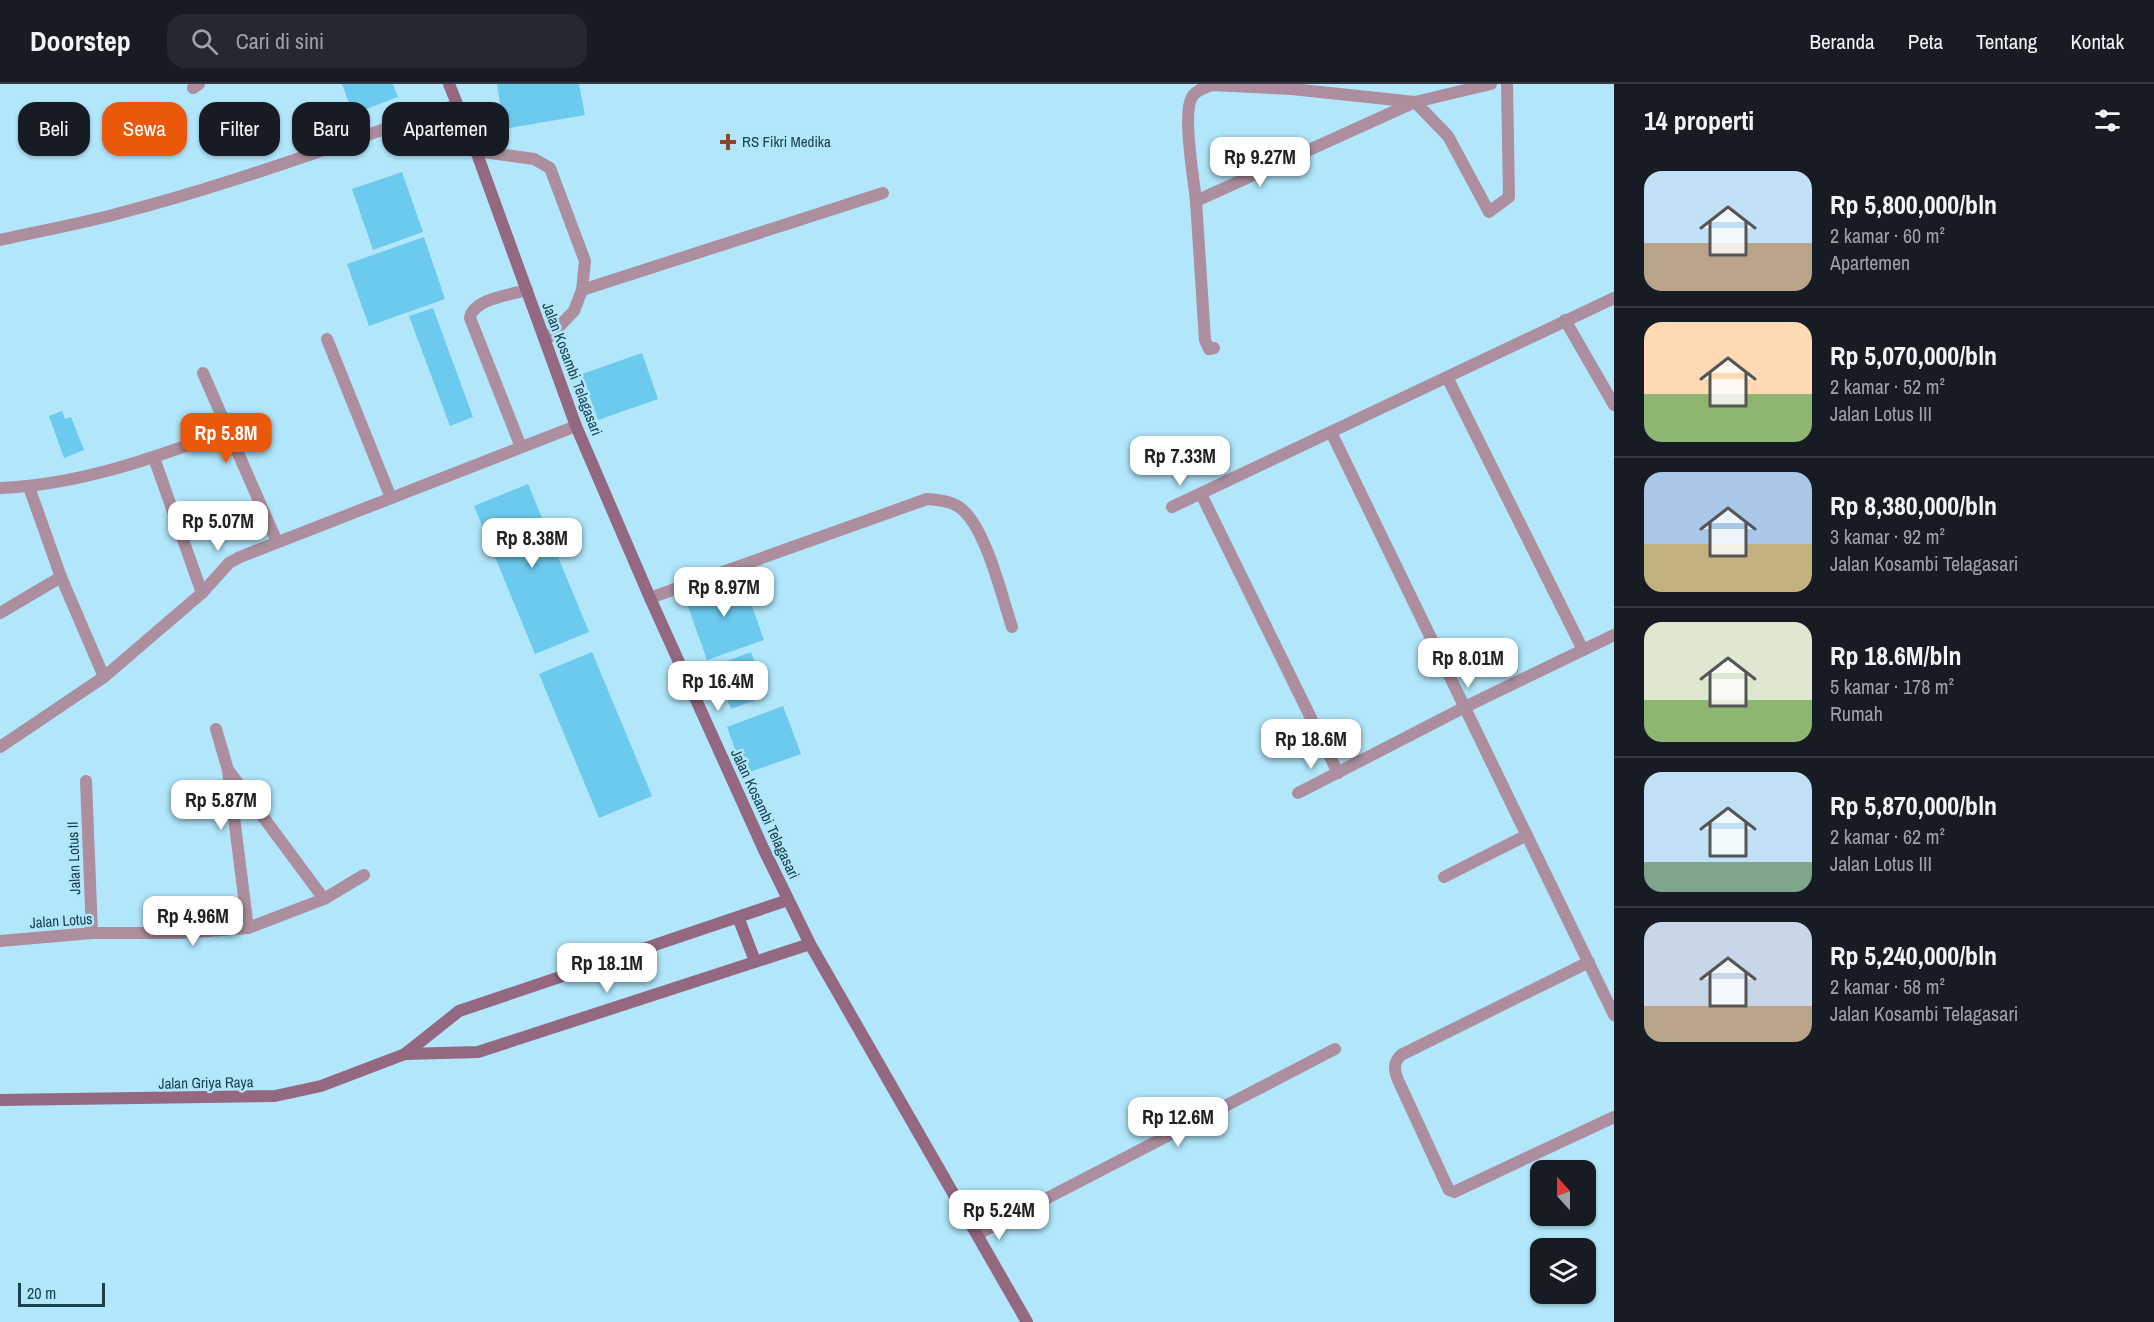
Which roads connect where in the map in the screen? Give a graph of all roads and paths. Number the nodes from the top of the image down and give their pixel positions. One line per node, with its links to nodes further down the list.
1 (449, 84): 4 (main road, Jalan Kosambi Telagasari)
2 (1491, 84): 5 (street)
3 (1507, 84): 5 (street)
4 (457, 102)
5 (1415, 102): 10 (street); 10 (street)
6 (382, 129): 11 (street)
7 (477, 156): 12 (main road, Jalan Kosambi Telagasari)
8 (509, 156): 13 (street)
9 (883, 193): 13 (street)
10 (1196, 201): 18 (street)
11 (0, 240)
12 (526, 290): 17 (main road, Jalan Kosambi Telagasari); 25 (street)
13 (582, 290): 17 (street)
14 (1614, 298): 15 (street)
15 (1565, 320): 20 (street); 21 (street)
16 (327, 339): 30 (street)
17 (546, 340): 22 (main road, Jalan Kosambi Telagasari)
18 (1214, 348)
19 (204, 373): 23 (street)
20 (1447, 376): 24 (street); 41 (street)
21 (1614, 405)
22 (576, 426): 25 (street); 35 (main road, Jalan Kosambi Telagasari)
23 (227, 431): 26 (street); 32 (street)
24 (1331, 432): 29 (street); 43 (street)
25 (521, 447): 30 (street)
26 (154, 458): 27 (street); 34 (street)
27 (29, 487): 28 (street); 33 (street)
28 (0, 488)
29 (1201, 494): 31 (street); 47 (street)
30 (391, 498): 32 (street)
31 (1172, 507)
32 (277, 542): 34 (street)
33 (61, 577): 37 (street); 42 (street)
34 (202, 593): 42 (street)
35 (650, 598): 39 (street); 54 (main road, Jalan Kosambi Telagasari)
36 (0, 603): 37 (street)
37 (14, 603): 38 (street)
38 (0, 614)
39 (1011, 627)
40 (1614, 634): 41 (street)
41 (1582, 650): 43 (street)
42 (104, 677): 45 (street)
43 (1465, 707): 47 (street); 50 (street)
44 (216, 729): 46 (street)
45 (0, 747)
46 (228, 770): 53 (street); 56 (street)
47 (1338, 773): 49 (street)
48 (86, 781): 57 (street, Jalan Lotus II)
49 (1298, 793)
50 (1527, 835): 52 (street); 61 (street)
51 (364, 875): 53 (street, Jalan Lotus)
52 (1444, 877)
53 (324, 899): 56 (street, Jalan Lotus)
54 (788, 900): 55 (main road, Jalan Griya Raya); 59 (main road, Jalan Kosambi Telagasari)
55 (738, 917): 60 (main road); 64 (main road, Jalan Griya Raya)
56 (248, 927): 57 (street, Jalan Lotus)
57 (92, 933): 58 (street, Jalan Lotus)
58 (0, 940)
59 (810, 944): 60 (main road, Jalan Griya Raya); 67 (main road, Jalan Kosambi Telagasari)
60 (755, 961): 64 (main road, Jalan Griya Raya)
61 (1588, 963): 62 (street); 66 (street)
62 (1614, 1015)
63 (1335, 1049): 67 (street)
64 (405, 1054): 65 (main road, Jalan Griya Raya)
65 (0, 1100)
66 (1614, 1117)
67 (978, 1234): 68 (main road, Jalan Kosambi Telagasari)
68 (1027, 1322)

